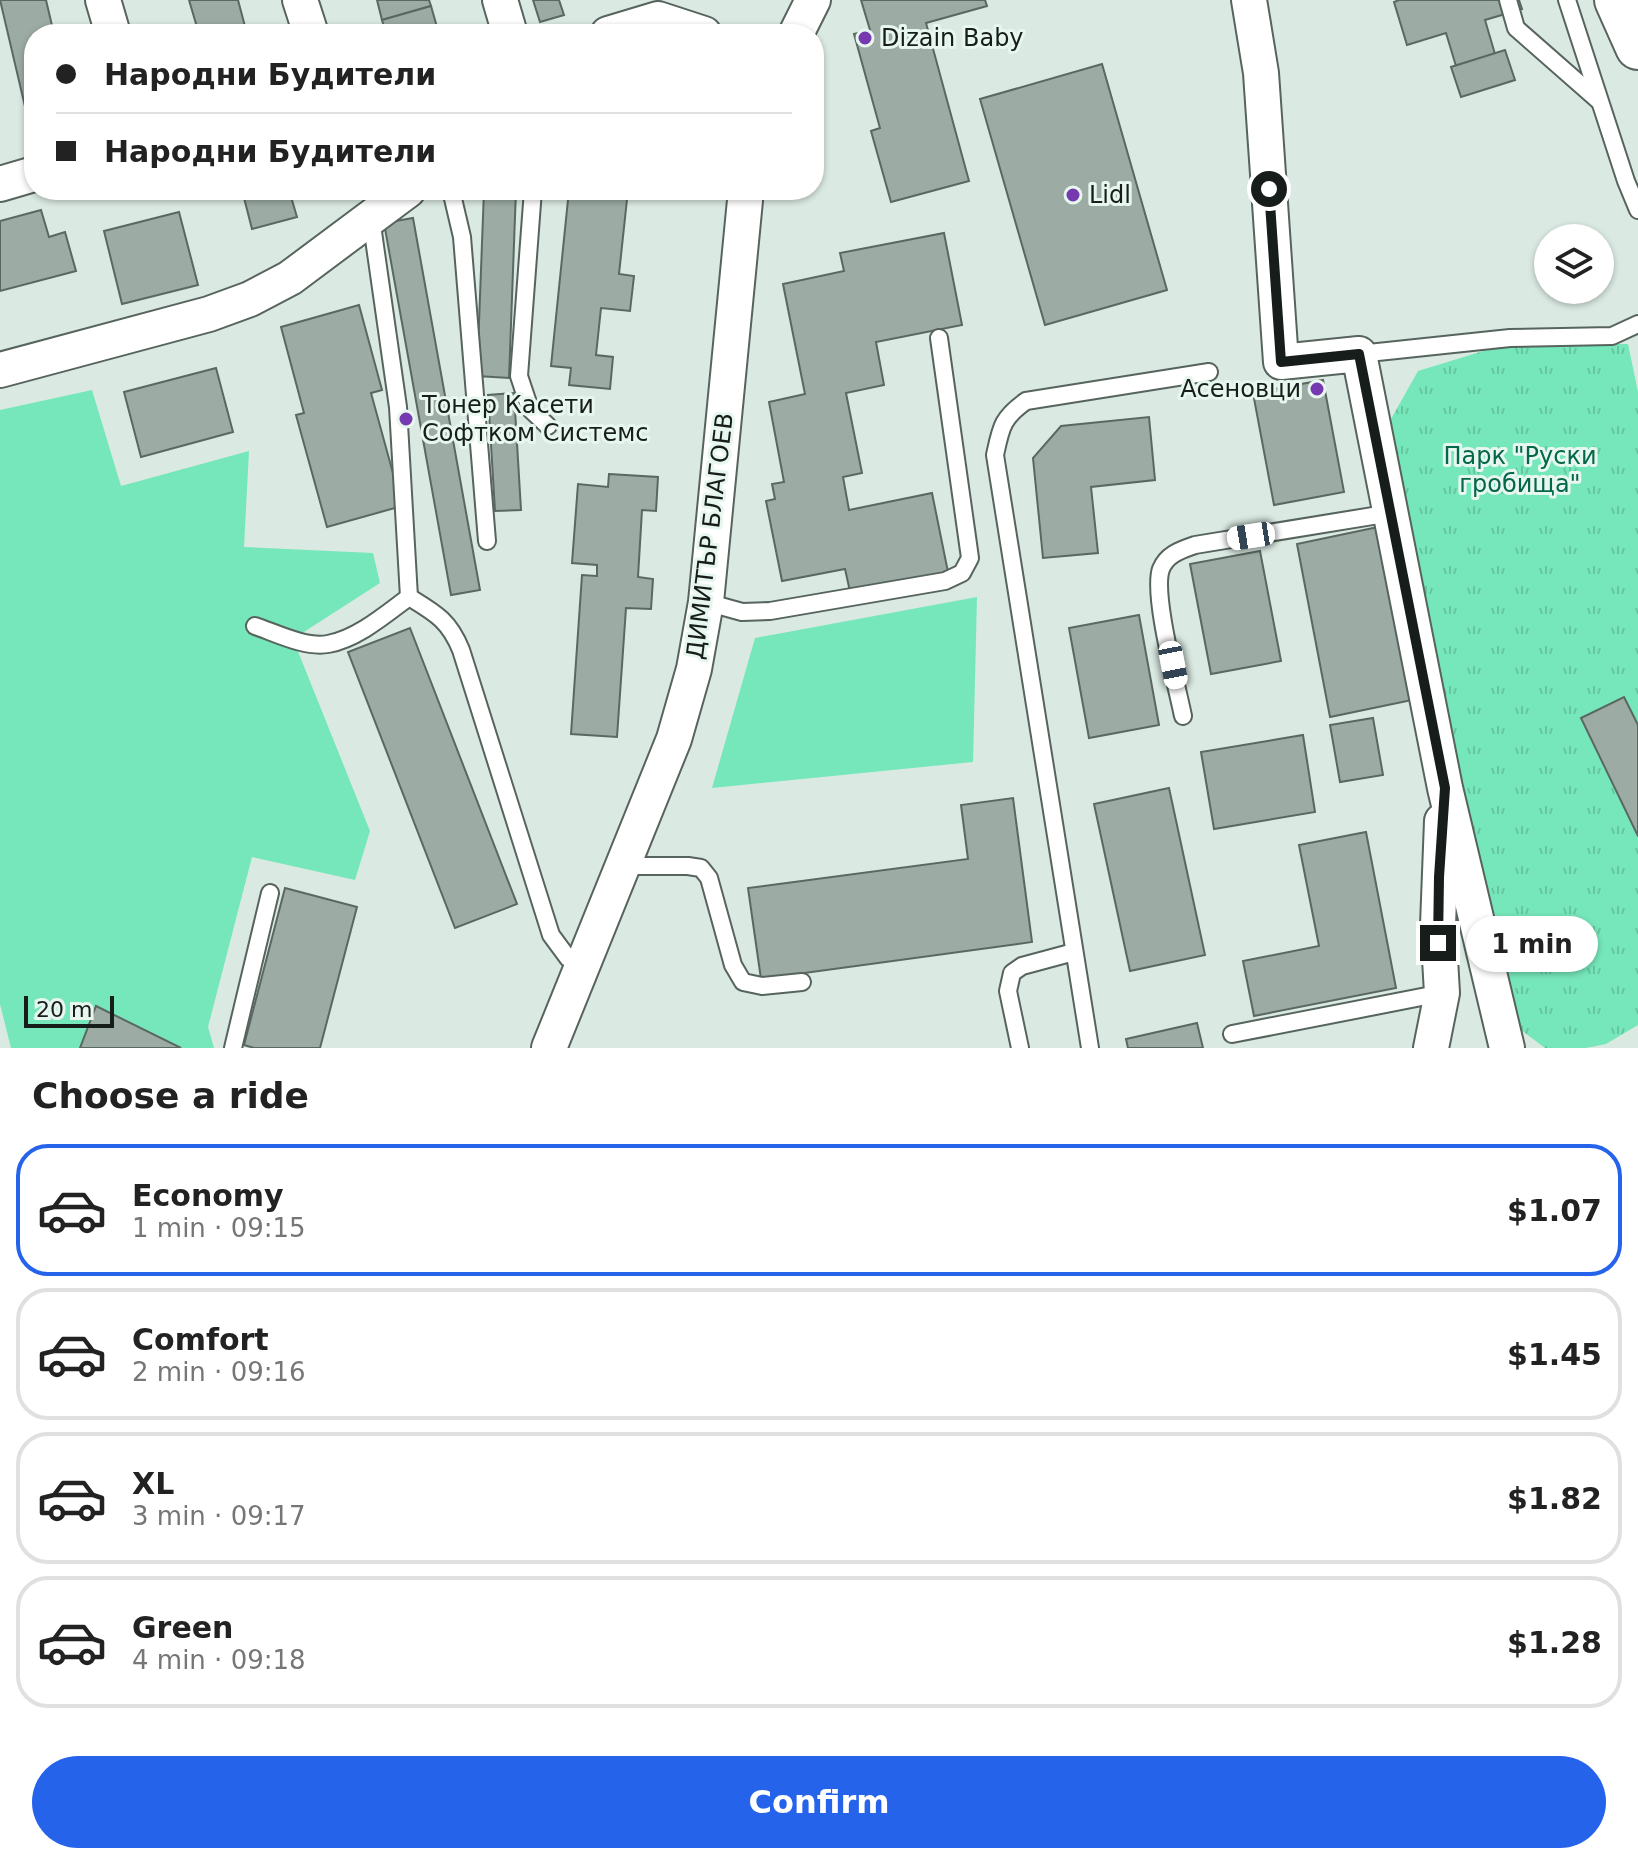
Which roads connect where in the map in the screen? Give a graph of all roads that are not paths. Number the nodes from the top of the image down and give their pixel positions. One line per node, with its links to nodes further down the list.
1 (103, 0): 10 (street)
2 (300, 0): 11 (street)
3 (500, 0): 12 (street)
4 (813, 0): 14 (street)
5 (1249, 0): 26 (street)
6 (1508, 0): 16 (lane)
7 (1567, 0): 16 (lane)
8 (1617, 0): 15 (main road)
9 (685, 23): 13 (street)
10 (110, 24)
11 (308, 24)
12 (507, 24)
13 (641, 24)
14 (801, 24)
15 (1638, 47)
16 (1599, 101): 23 (lane)
17 (24, 177): 18 (street)
18 (0, 184)
19 (453, 200): 31 (lane)
20 (532, 200): 29 (lane)
21 (745, 200): 33 (street, ДИМИТЪР БЛАГОЕВ)
22 (367, 204): 27 (street); 32 (lane)
23 (1638, 210)
24 (1638, 324): 26 (lane)
25 (939, 338): 33 (lane)
26 (1359, 354): 30 (street)
27 (0, 370)
28 (1209, 372): 39 (lane)
29 (548, 426)
30 (1391, 513): 35 (lane); 36 (street)
31 (487, 541)
32 (409, 597): 34 (lane); 40 (lane)
33 (706, 602): 37 (street, ДИМИТЪР БЛАГОЕВ)
34 (255, 626)
35 (1183, 716)
36 (1445, 788): 42 (street); 50 (street)
37 (622, 866): 40 (street, ДИМИТЪР БЛАГОЕВ); 41 (lane)
38 (270, 893): 44 (lane)
39 (1074, 952): 46 (lane); 47 (lane)
40 (583, 967): 45 (street, ДИМИТЪР БЛАГОЕВ)
41 (802, 982)
42 (1442, 993): 43 (lane); 48 (street); 49 (street)
43 (1232, 1034)
44 (233, 1048)
45 (549, 1048)
46 (1020, 1048)
47 (1090, 1048)
48 (1431, 1048)
49 (1453, 1048)
50 (1507, 1048)

